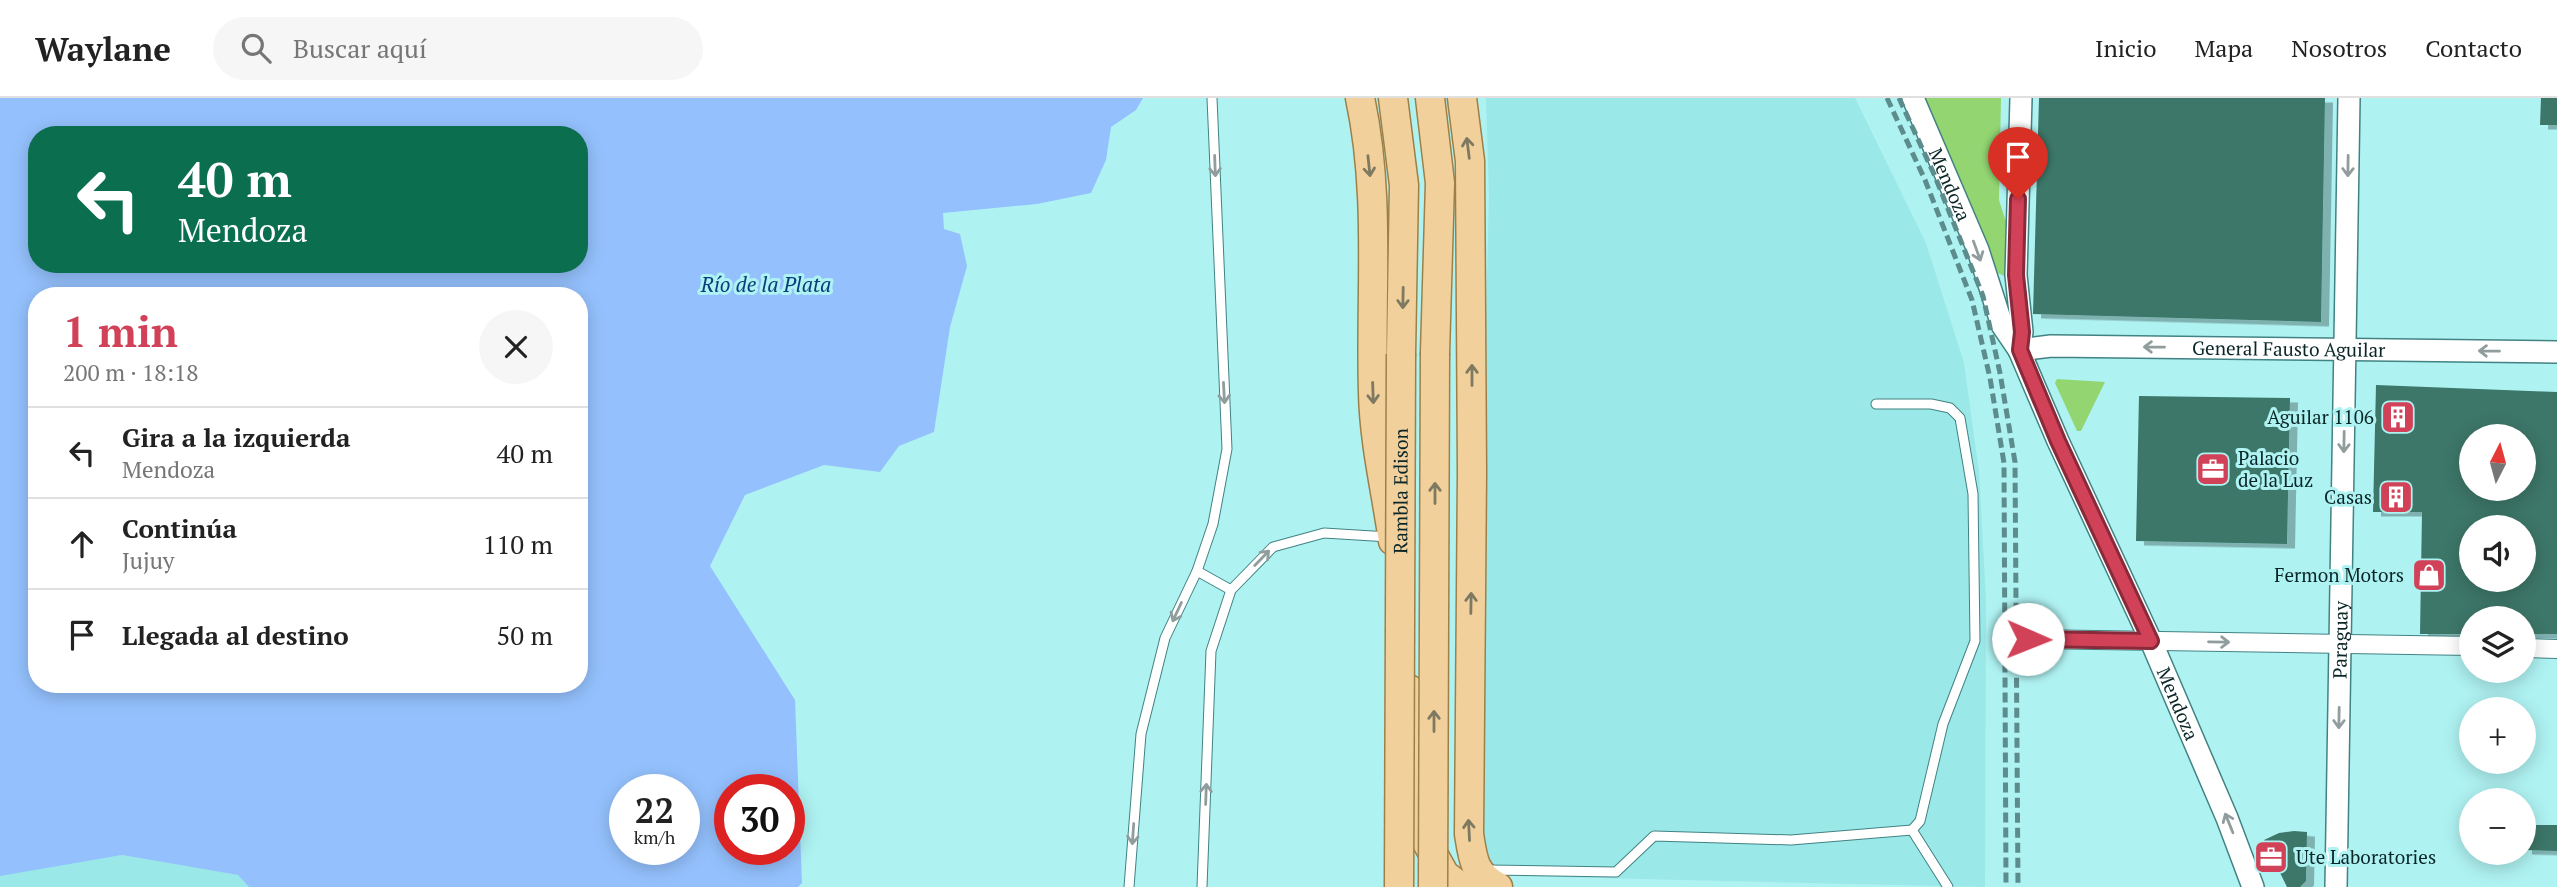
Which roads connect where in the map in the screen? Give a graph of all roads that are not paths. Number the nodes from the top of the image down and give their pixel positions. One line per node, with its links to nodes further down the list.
1 (1212, 98): 14 (lane, one-way to 14)
2 (1360, 98): 13 (main road, one-way to 13)
3 (1392, 98): 26 (main road, Rambla Edison, one-way to 26, bridge)
4 (1430, 98): 27 (main road, Rambla Edison, one-way to 4, bridge)
5 (1462, 98): 23 (main road, one-way to 5)
6 (1913, 98): 10 (street, Mendoza, one-way to 10)
7 (2021, 98): 10 (street)
8 (2349, 98): 9 (street, Paraguay, one-way to 9)
9 (2345, 349): 10 (street, General Fausto Aguilar, one-way to 10); 11 (street, General Fausto Aguilar, one-way to 9); 18 (street, Paraguay, one-way to 18)
10 (2020, 350): 17 (street, Mendoza)
11 (2557, 352)
12 (1877, 404): 22 (lane)
13 (1392, 537): 15 (lane, one-way to 13); 23 (main road)
14 (1196, 570): 15 (lane); 24 (lane, one-way to 24)
15 (1231, 590): 25 (lane, one-way to 15)
16 (2028, 639): 17 (street)
17 (2151, 641): 18 (street, one-way to 18); 29 (street, Mendoza, one-way to 17)
18 (2340, 644): 19 (street); 30 (street, Paraguay, one-way to 30)
19 (2459, 646)
20 (2536, 648): 21 (street)
21 (2557, 649)
22 (1912, 830): 23 (lane); 28 (lane)
23 (1479, 881)
24 (1129, 887)
25 (1202, 887)
26 (1399, 887)
27 (1433, 887)
28 (1948, 887)
29 (2253, 887)
30 (2336, 887)

